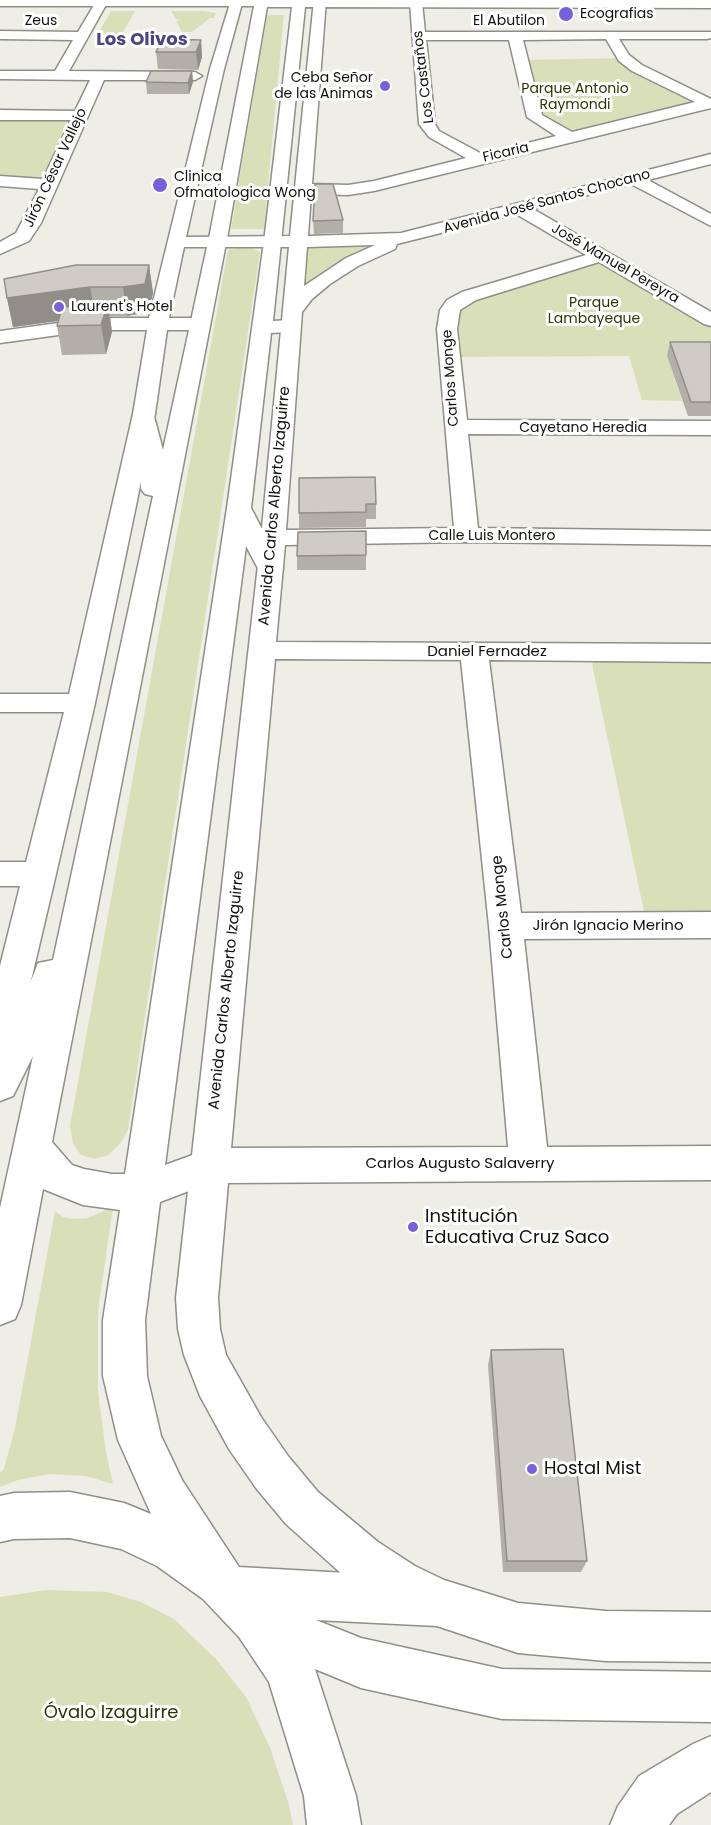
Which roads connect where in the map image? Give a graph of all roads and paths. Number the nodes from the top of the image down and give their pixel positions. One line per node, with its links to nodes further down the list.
1 (0, 2): 5 (street)
2 (236, 2): 3 (street); 5 (street); 18 (street)
3 (261, 2): 4 (street); 18 (street)
4 (309, 2): 6 (street); 28 (street, Avenida Carlos Alberto Izaguirre); 34 (street, Avenida Carlos Alberto Izaguirre)
5 (100, 3): 10 (street)
6 (416, 3): 7 (street); 11 (street, Los Castaños)
7 (693, 4): 8 (street); 14 (street)
8 (711, 4)
9 (0, 35): 10 (street, Zeus)
10 (82, 36): 16 (street)
11 (419, 36): 12 (street, El Abutilon); 23 (street, Los Castaños)
12 (515, 36): 13 (street, El Abutilon); 22 (street)
13 (610, 36): 14 (street, El Abutilon); 19 (street)
14 (709, 37)
15 (0, 75): 16 (street)
16 (60, 75): 17 (street)
17 (99, 75): 18 (street); 21 (street, Jirón César Vallejo)
18 (231, 76): 32 (street); 33 (street)
19 (710, 104): 22 (street, Ficaria)
20 (0, 115): 21 (street)
21 (81, 116): 27 (street, Jirón César Vallejo)
22 (570, 138): 23 (street, Ficaria)
23 (479, 159): 28 (street, Ficaria)
24 (711, 159): 25 (street, Avenida José Santos Chocano)
25 (633, 179): 29 (street, Avenida José Santos Chocano); 30 (street)
26 (0, 181): 27 (street)
27 (50, 185): 36 (street, Jirón César Vallejo)
28 (302, 189): 35 (street, Avenida Carlos Alberto Izaguirre)
29 (520, 209): 31 (street, Avenida José Santos Chocano); 37 (street, José Manuel Pereyra)
30 (711, 221)
31 (382, 240): 35 (street, Avenida José Santos Chocano); 39 (street)
32 (176, 242): 33 (street, Avenida José Santos Chocano); 40 (street)
33 (217, 242): 34 (street, Avenida José Santos Chocano); 41 (street)
34 (273, 242): 35 (street, Avenida José Santos Chocano); 39 (street, Avenida Carlos Alberto Izaguirre)
35 (299, 242): 39 (street, Avenida Carlos Alberto Izaguirre)
36 (0, 249)
37 (601, 256): 38 (street, José Manuel Pereyra); 44 (street, Carlos Monge)
38 (711, 320)
39 (281, 322): 47 (street, Avenida Carlos Alberto Izaguirre); 50 (street, Avenida Carlos Alberto Izaguirre)
40 (158, 324): 41 (street); 42 (street); 43 (street)
41 (200, 324): 46 (street)
42 (0, 337)
43 (144, 414): 46 (street); 55 (street)
44 (455, 427): 45 (street, Cayetano Heredia); 48 (street, Carlos Monge)
45 (711, 428)
46 (162, 505): 56 (street)
47 (239, 508): 50 (street); 67 (street, Avenida Carlos Alberto Izaguirre)
48 (467, 535): 49 (street, Calle Luis Montero); 50 (street, Calle Luis Montero)
49 (711, 538)
50 (272, 554): 51 (street, Avenida Carlos Alberto Izaguirre)
51 (262, 650): 52 (street, Daniel Fernadez); 66 (street, Avenida Carlos Alberto Izaguirre)
52 (474, 652): 53 (street, Daniel Fernadez); 59 (street, Carlos Monge)
53 (711, 653)
54 (0, 703): 55 (street)
55 (81, 703): 58 (street)
56 (90, 861): 62 (street); 63 (street)
57 (0, 874): 58 (street)
58 (40, 874): 61 (street)
59 (506, 926): 60 (street, Jirón Ignacio Merino); 64 (street, Carlos Monge)
60 (711, 926)
61 (0, 1036)
62 (0, 1085)
63 (33, 1142): 67 (street, Carlos Augusto Salaverry); 68 (street)
64 (529, 1163): 65 (street, Carlos Augusto Salaverry); 66 (street, Carlos Augusto Salaverry)
65 (711, 1163)
66 (209, 1166): 67 (street, Carlos Augusto Salaverry); 71 (street, Avenida Carlos Alberto Izaguirre)
67 (142, 1191): 70 (street, Avenida Carlos Alberto Izaguirre)
68 (0, 1305)
69 (0, 1519): 70 (street, Avenida Carlos Alberto Izaguirre)
70 (235, 1598): 71 (street); 73 (street); 75 (street, Avenida Carlos Alberto Izaguirre)
71 (437, 1602): 72 (street, Avenida Carlos Alberto Izaguirre)
72 (711, 1637)
73 (711, 1697)
74 (711, 1762): 76 (street)
75 (334, 1825)
76 (637, 1825)

